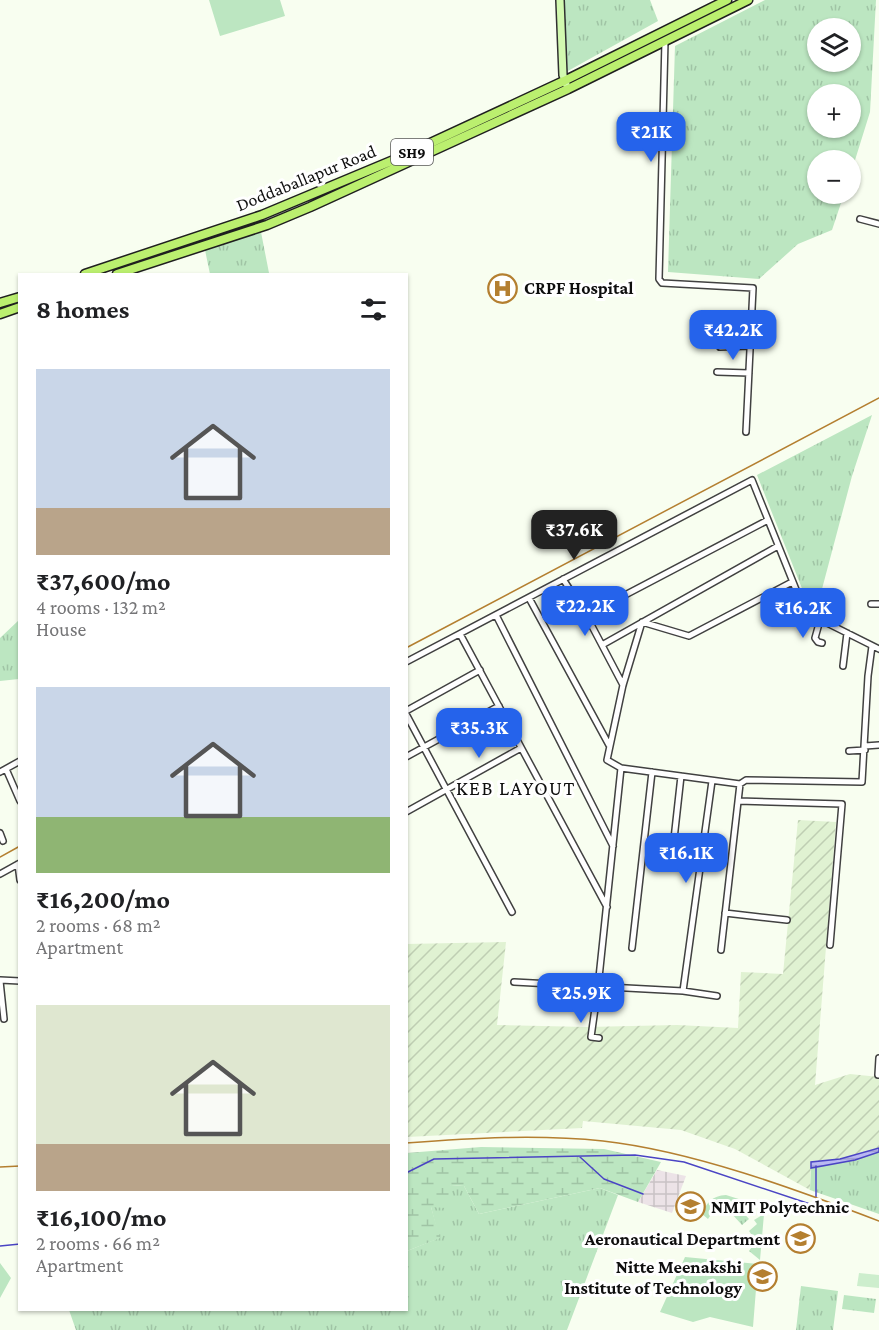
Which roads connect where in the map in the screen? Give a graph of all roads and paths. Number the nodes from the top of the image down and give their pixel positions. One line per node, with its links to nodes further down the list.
1 (560, 0): 5 (main road)
2 (727, 0): 5 (main road, Doddaballapur Road / SH9)
3 (748, 0): 4 (main road, Doddaballapur Road / SH9)
4 (665, 41): 5 (main road, Doddaballapur Road / SH9); 15 (street)
5 (566, 85): 8 (main road, Doddaballapur Road / SH9); 9 (main road, Doddaballapur Road / SH9)
6 (860, 219): 7 (street)
7 (879, 224)
8 (88, 273)
9 (120, 273)
10 (18, 298): 11 (main road)
11 (0, 303)
12 (18, 308): 13 (main road)
13 (0, 314)
14 (719, 322): 15 (street)
15 (752, 324): 16 (street)
16 (750, 346): 17 (street); 19 (street)
17 (720, 347)
18 (717, 372): 19 (street)
19 (749, 373): 20 (street)
20 (746, 432)
21 (768, 520): 22 (street); 23 (street); 29 (street)
22 (778, 546): 24 (street); 31 (street)
23 (563, 579): 25 (street); 29 (street)
24 (792, 582): 30 (street); 31 (street)
25 (529, 598): 28 (street); 45 (street)
26 (871, 604): 27 (street)
27 (879, 604)
28 (496, 615): 33 (street); 65 (street)
29 (587, 615): 35 (street)
30 (820, 620): 32 (street); 34 (street)
31 (642, 622): 35 (street); 41 (street)
32 (847, 633): 36 (street); 39 (street)
33 (460, 634): 38 (street); 40 (street)
34 (822, 644)
35 (602, 645): 41 (street)
36 (872, 646): 37 (street); 49 (street)
37 (879, 649)
38 (408, 661)
39 (843, 666)
40 (480, 670): 42 (street); 43 (street)
41 (623, 685): 45 (street)
42 (499, 706): 47 (street); 48 (street)
43 (408, 711)
44 (408, 716): 47 (street)
45 (609, 745): 53 (street)
46 (879, 745): 49 (street)
47 (423, 748): 51 (street); 59 (street)
48 (521, 748): 59 (street); 69 (street)
49 (865, 748): 50 (street); 58 (street)
50 (849, 751)
51 (408, 756)
52 (18, 762): 54 (street)
53 (621, 768): 55 (street); 65 (street)
54 (3, 770): 60 (street)
55 (652, 772): 56 (street); 74 (street)
56 (681, 776): 57 (street); 66 (street)
57 (712, 780): 58 (street); 80 (street)
58 (740, 784): 61 (street)
59 (447, 790): 62 (street); 70 (street)
60 (18, 797)
61 (738, 801): 71 (street); 73 (street)
62 (408, 811)
63 (0, 833): 64 (street)
64 (3, 841)
65 (613, 846): 69 (street)
66 (673, 848)
67 (18, 865): 68 (street)
68 (0, 874)
69 (607, 907): 79 (street)
70 (512, 912)
71 (725, 913): 72 (street); 75 (street)
72 (787, 920)
73 (830, 945)
74 (632, 948)
75 (721, 950)
76 (0, 980): 77 (street); 82 (street)
77 (18, 981)
78 (514, 982): 79 (street)
79 (598, 987): 80 (street); 83 (street)
80 (683, 991): 81 (street)
81 (717, 996)
82 (4, 1019)
83 (599, 1038)
84 (879, 1058): 85 (street)
85 (878, 1074)

